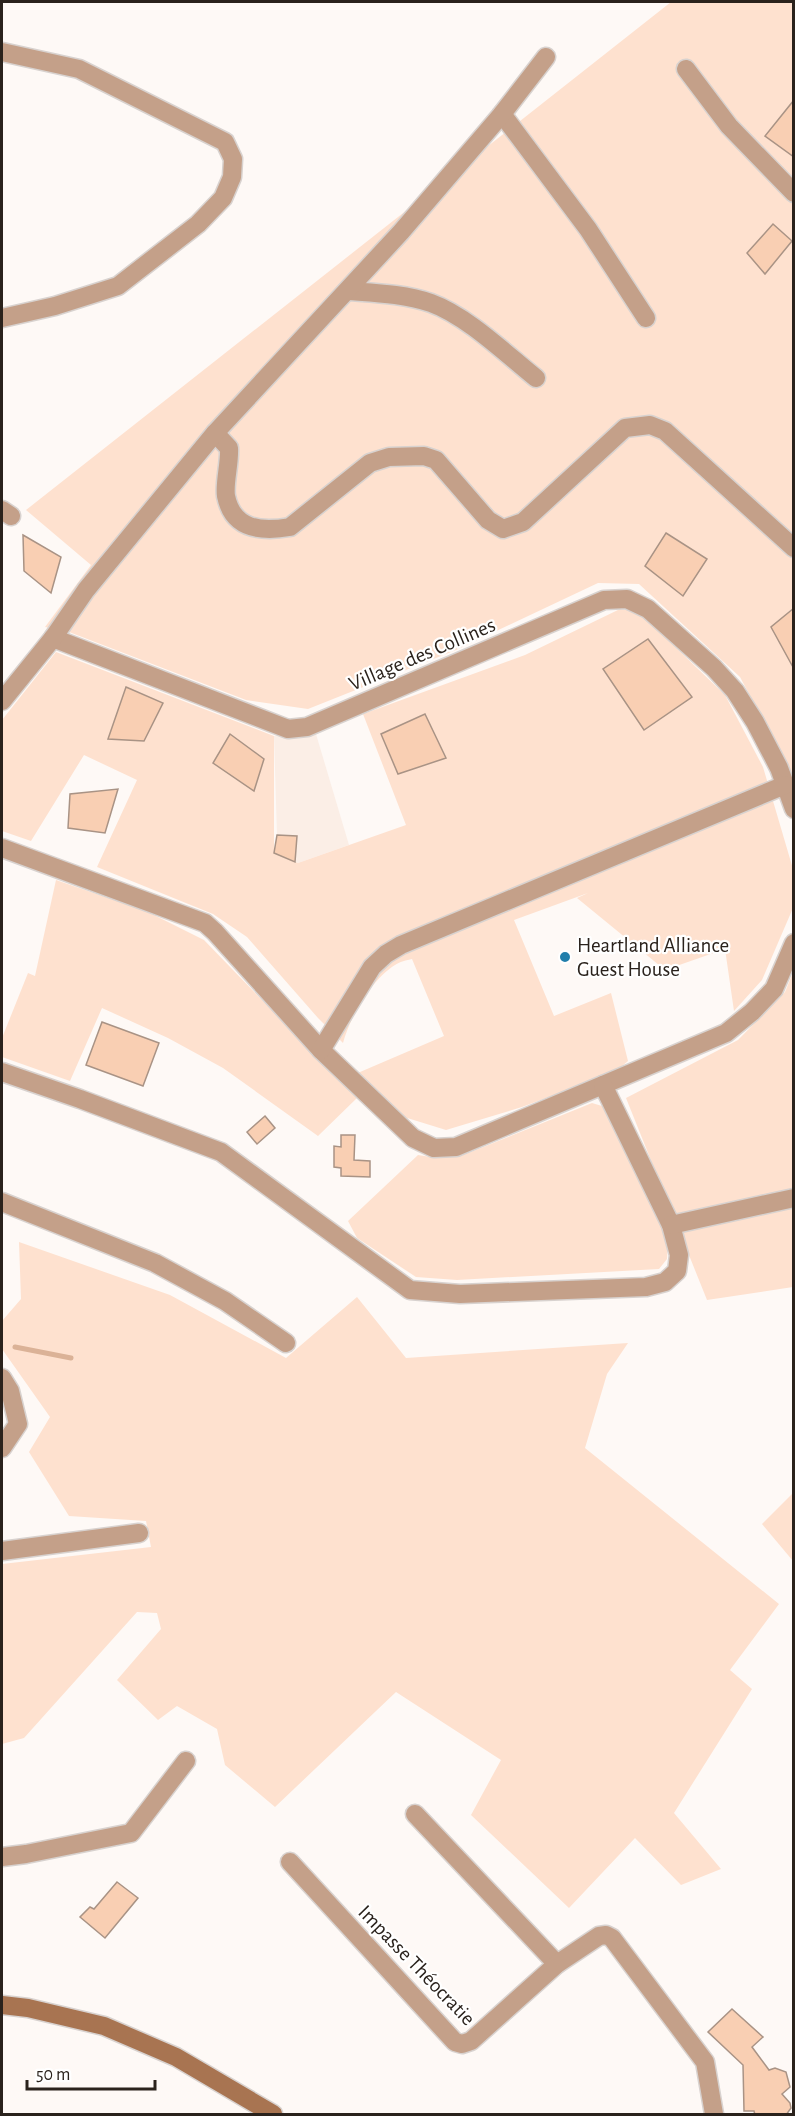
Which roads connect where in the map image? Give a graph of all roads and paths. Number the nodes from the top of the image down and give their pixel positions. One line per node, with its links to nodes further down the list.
1 (2, 52): 7 (street)
2 (546, 57): 4 (street)
3 (686, 69): 5 (street)
4 (502, 114): 6 (street); 8 (street)
5 (794, 193)
6 (349, 291): 9 (street); 10 (street)
7 (2, 318)
8 (646, 318)
9 (536, 378)
10 (215, 434): 11 (street); 12 (street)
11 (794, 548)
12 (53, 638): 13 (street); 14 (street, Village des Collines)
13 (2, 701)
14 (785, 785): 15 (street, Village des Collines); 18 (street)
15 (794, 808)
16 (2, 848): 18 (street)
17 (794, 942): 20 (street)
18 (321, 1050): 20 (street)
19 (2, 1072): 23 (street)
20 (603, 1085): 23 (street)
21 (794, 1198): 23 (street)
22 (2, 1202): 24 (street)
23 (671, 1225)
24 (286, 1343)
25 (2, 1378): 26 (street)
26 (2, 1448)
27 (139, 1533): 28 (street)
28 (2, 1551)
29 (186, 1761): 31 (street)
30 (415, 1814): 33 (street)
31 (2, 1857)
32 (290, 1862): 33 (street, Impasse Théocratie)
33 (557, 1964): 36 (street, Impasse Théocratie)
34 (2, 2005): 35 (street)
35 (273, 2115)
36 (714, 2115)

